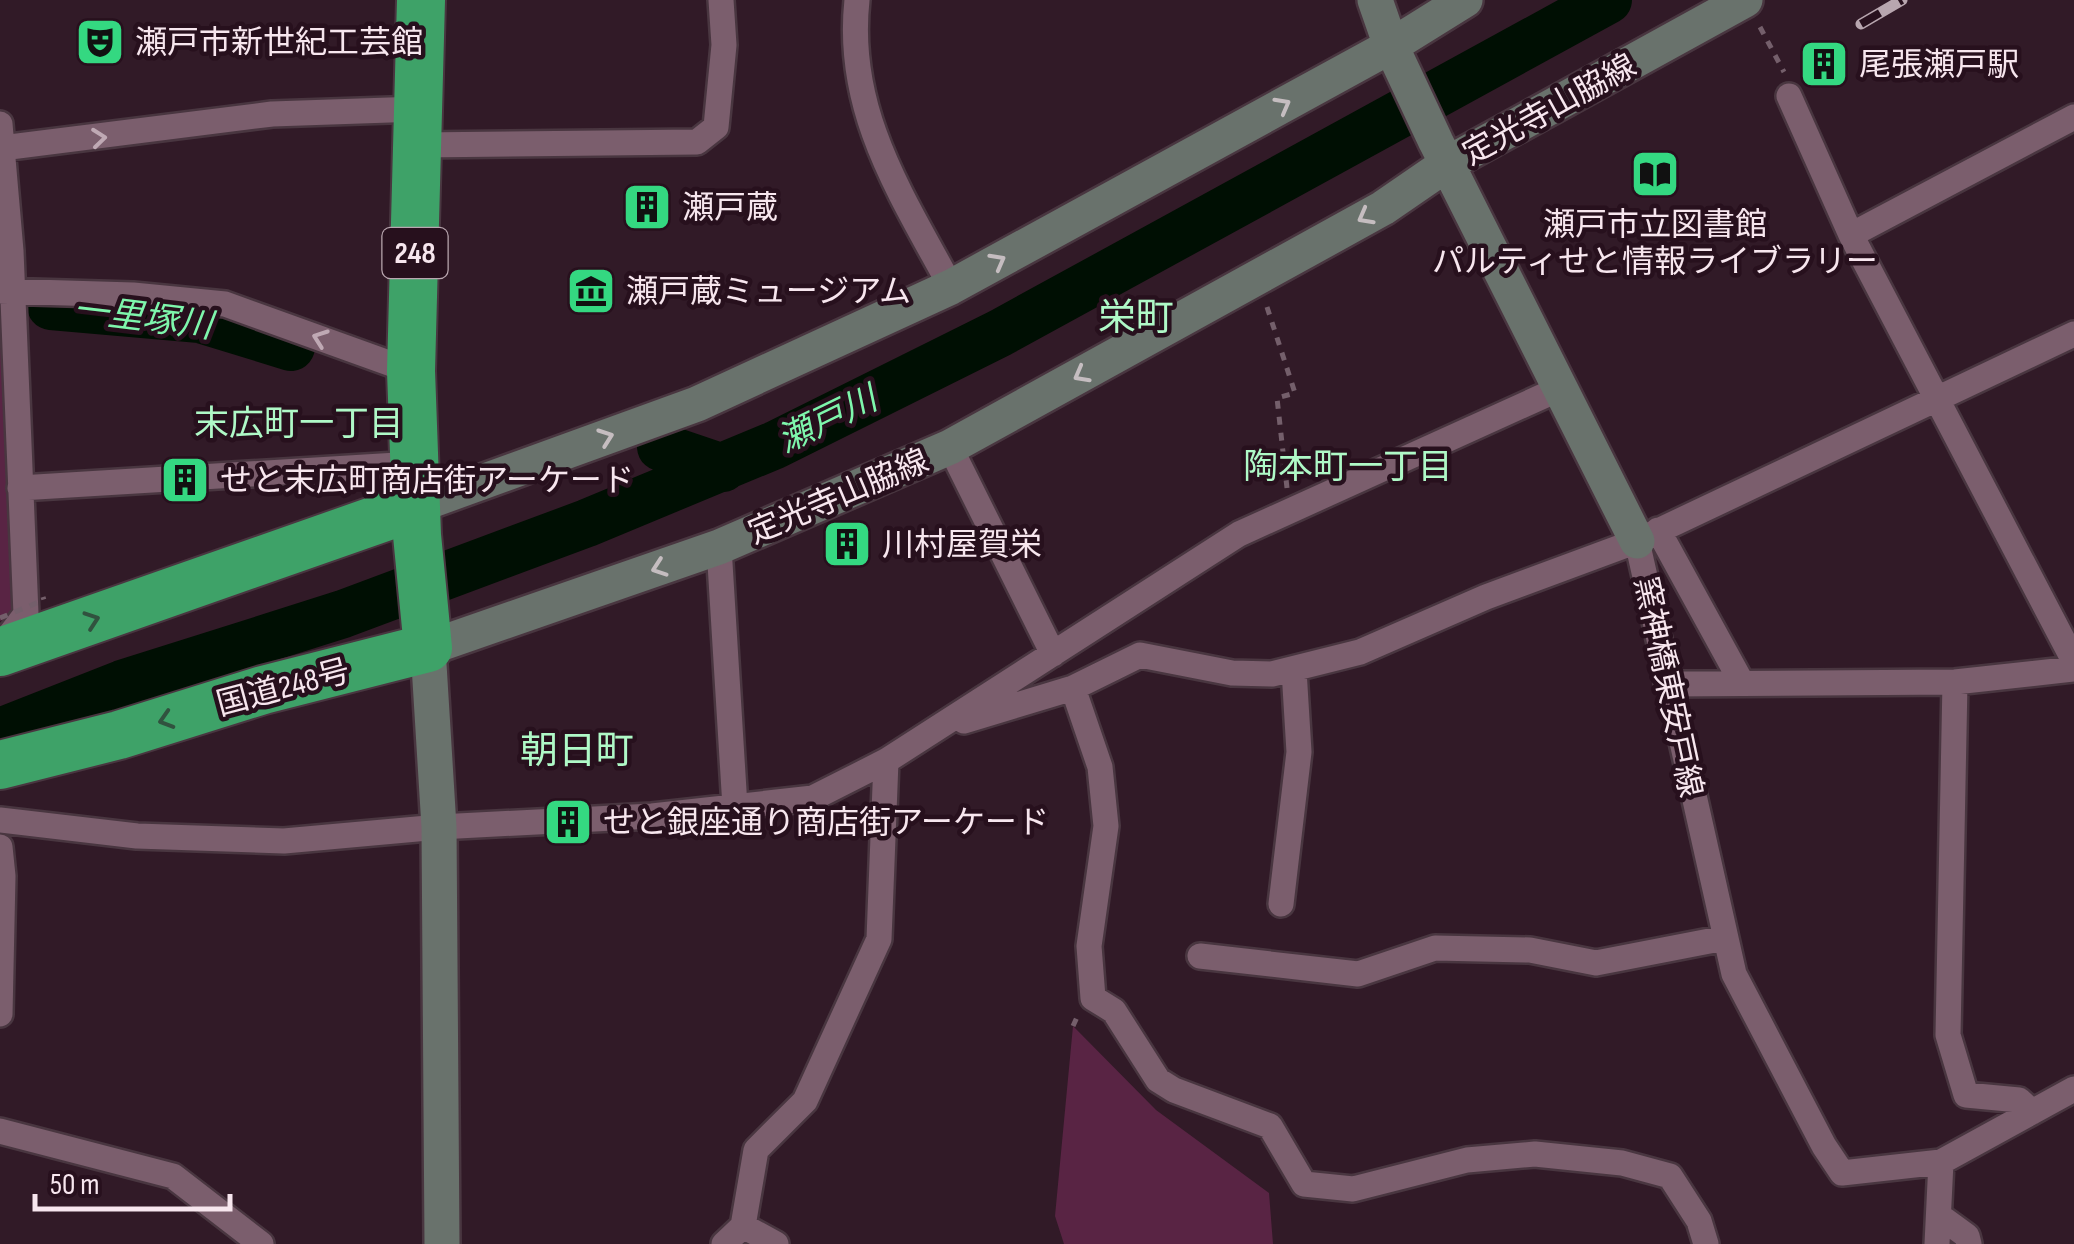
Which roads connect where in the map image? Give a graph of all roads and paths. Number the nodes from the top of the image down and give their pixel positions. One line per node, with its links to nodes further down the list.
1 (421, 0): 12 (highway, 248)
2 (721, 0): 12 (street)
3 (858, 0): 17 (street)
4 (1375, 0): 9 (main road, 窯神橋東安戸線)
5 (1465, 0): 9 (main road)
6 (1753, 14): 8 (path); 14 (main road, 定光寺山脇線)
7 (1779, 45): 8 (path)
8 (1772, 49): 10 (path)
9 (1395, 54): 14 (main road, 窯神橋東安戸線); 17 (main road, one-way to 9)
10 (1789, 96): 15 (street)
11 (2074, 117): 15 (street)
12 (418, 127): 13 (street, one-way to 12); 20 (highway, 248)
13 (1, 136): 18 (street)
14 (1441, 153): 16 (main road, 定光寺山脇線, one-way to 16); 21 (main road, 窯神橋東安戸線)
15 (1851, 236): 22 (street)
16 (1258, 277): 23 (main road, 定光寺山脇線, one-way to 23); 26 (path)
17 (951, 287): 25 (main road, one-way to 17)
18 (6, 292): 20 (street, one-way to 18); 24 (street)
19 (2074, 334): 22 (street)
20 (411, 372): 25 (highway, 248)
21 (1560, 388): 26 (street); 27 (main road, 窯神橋東安戸線)
22 (1937, 397): 27 (street); 34 (street)
23 (950, 447): 28 (main road, 定光寺山脇線); 33 (street)
24 (20, 488): 25 (street); 32 (street)
25 (416, 502): 31 (highway, 248); 32 (highway, one-way to 25)
26 (1289, 511): 33 (street)
27 (1647, 536): 36 (street); 38 (street); 39 (street, 窯神橋東安戸線)
28 (719, 547): 31 (main road, 定光寺山脇線, one-way to 31); 44 (street)
29 (43, 597): 30 (path, bridge)
30 (0, 618)
31 (425, 632): 43 (highway, 国道248号, one-way to 43); 46 (main road)
32 (0, 649)
33 (1053, 654): 41 (street)
34 (2074, 661)
35 (2074, 669): 37 (street)
36 (1294, 670): 40 (street); 48 (street)
37 (1955, 682): 38 (street); 53 (street)
38 (1742, 683): 39 (street)
39 (1667, 684): 49 (street, 窯神橋東安戸線)
40 (1073, 688): 41 (street); 62 (street)
41 (929, 732): 42 (street)
42 (886, 761): 44 (street); 57 (street)
43 (0, 765)
44 (735, 806): 46 (street)
45 (0, 820): 46 (street)
46 (439, 827): 59 (main road)
47 (0, 847): 51 (street)
48 (1281, 904)
49 (1725, 938): 50 (street); 55 (street, 窯神橋東安戸線)
50 (1200, 956)
51 (0, 1014)
52 (2074, 1089): 53 (street)
53 (2032, 1112): 55 (street)
54 (0, 1131): 58 (street)
55 (1941, 1162): 56 (street)
56 (1940, 1217): 63 (street); 64 (street)
57 (744, 1226): 60 (street); 61 (street)
58 (261, 1244)
59 (442, 1244)
60 (724, 1244)
61 (776, 1244)
62 (1706, 1244)
63 (1937, 1244)
64 (1969, 1244)

